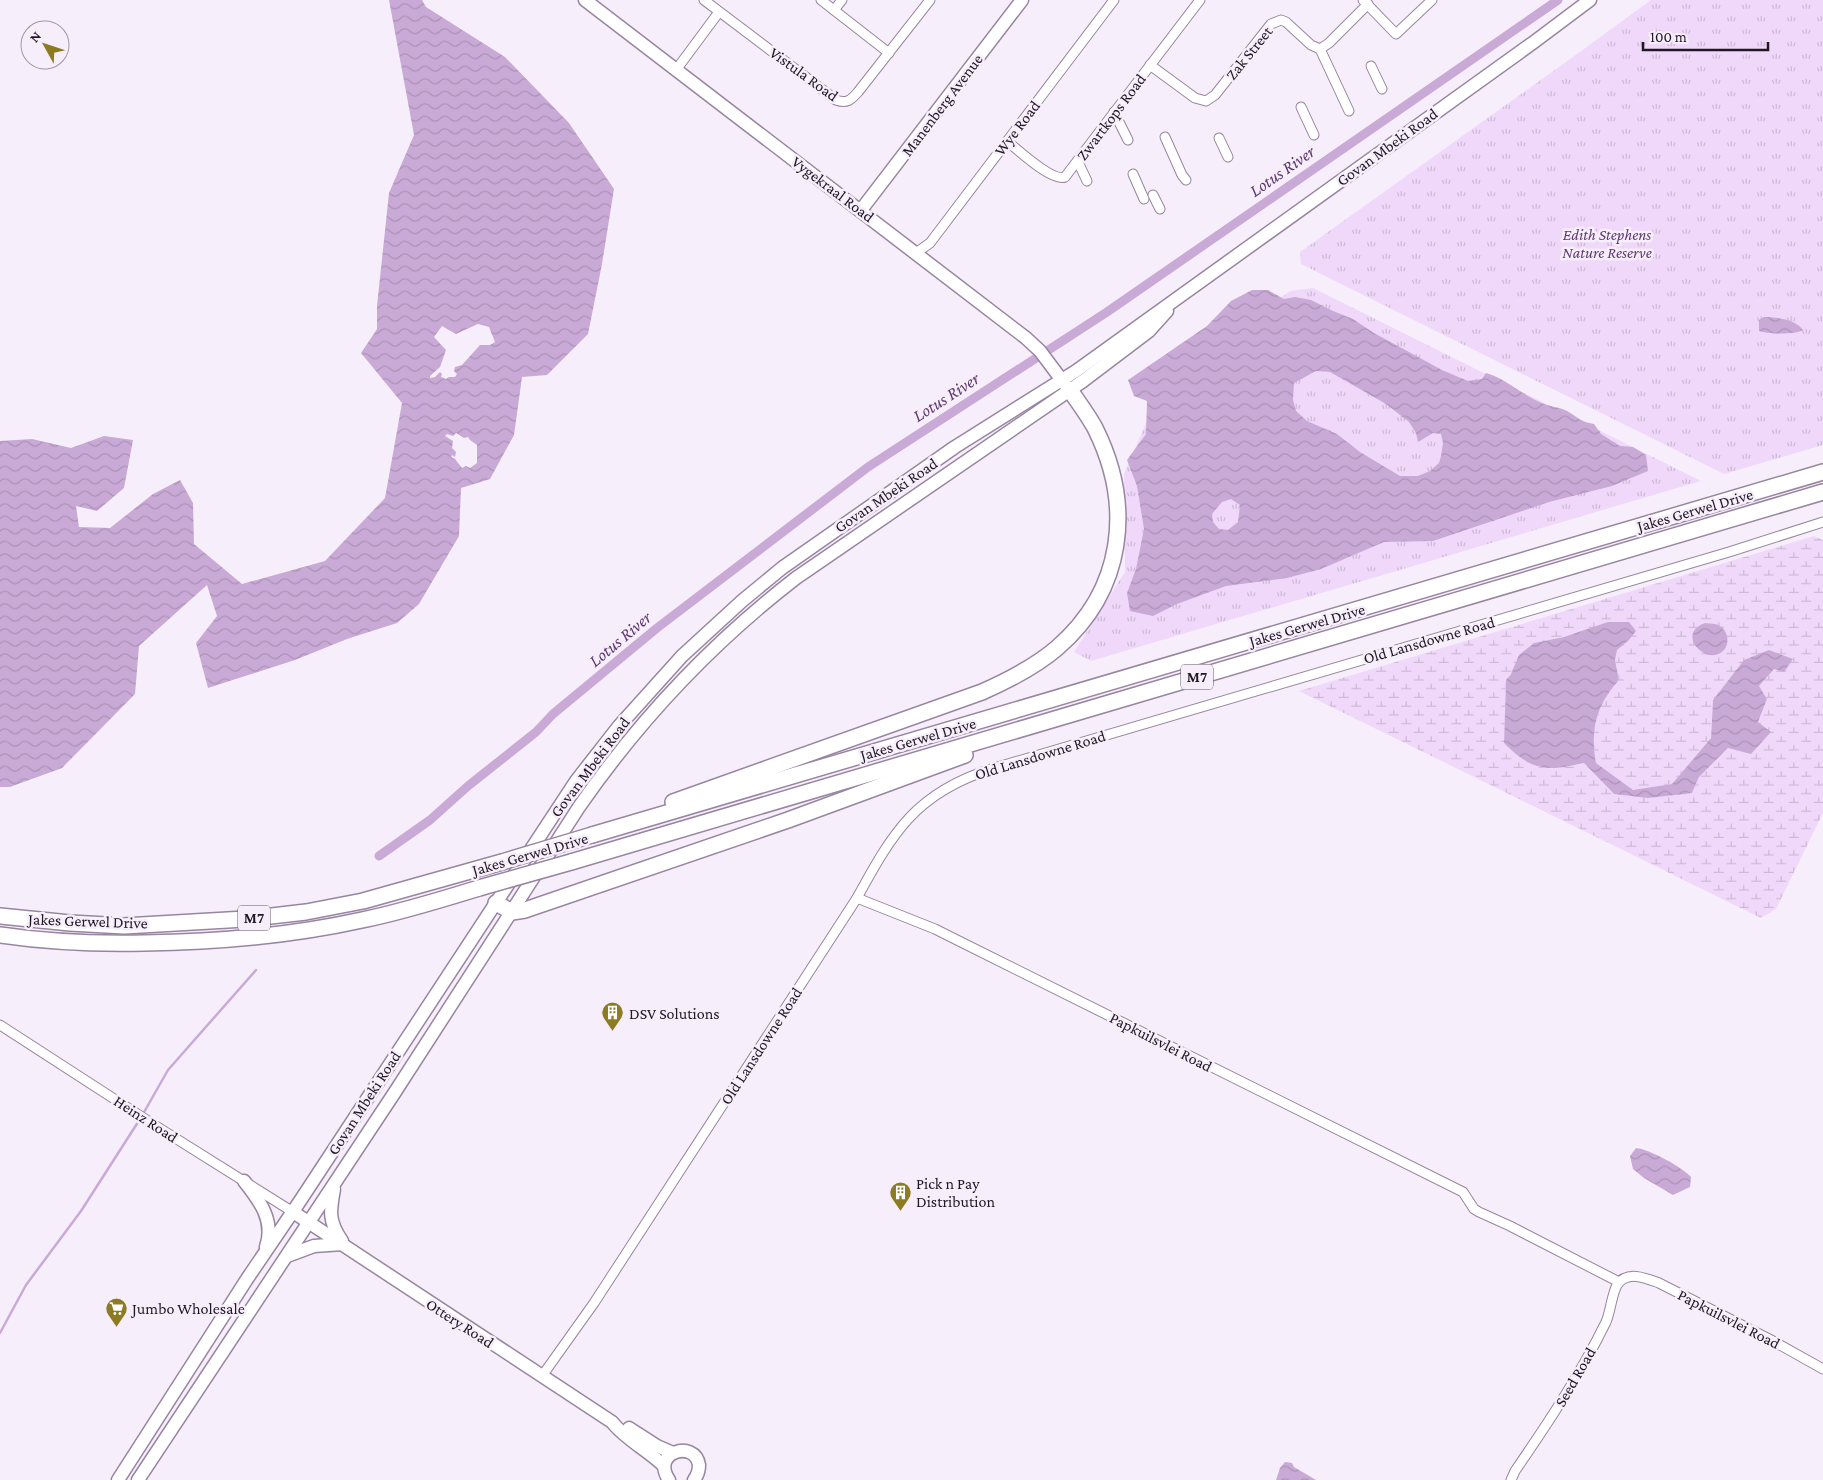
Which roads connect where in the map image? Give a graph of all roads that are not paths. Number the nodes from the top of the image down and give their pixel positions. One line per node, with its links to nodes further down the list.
1 (585, 0): 18 (main road, Vygekraal Road)
2 (704, 0): 13 (street, Vistula Road)
3 (821, 0): 12 (street)
4 (842, 0): 12 (street)
5 (930, 0): 15 (street, Vistula Road)
6 (1022, 0): 36 (main road, Manenberg Avenue)
7 (1114, 0): 27 (street, Wye Road)
8 (1200, 0): 16 (street, Zwartkops Road)
9 (1432, 0): 11 (street)
10 (1590, 0): 38 (main road, Govan Mbeki Road)
11 (1366, 2): 14 (street)
12 (834, 10): 15 (street)
13 (719, 12): 15 (street, Vistula Road); 18 (street)
14 (1320, 49): 16 (street, Zak Street); 21 (street)
15 (889, 53)
16 (1150, 65): 22 (street, Zwartkops Road)
17 (1371, 66): 19 (street)
18 (676, 70): 36 (main road, Vygekraal Road)
19 (1382, 89)
20 (1301, 107): 23 (street)
21 (1349, 111)
22 (1114, 112): 26 (street); 29 (street, Zwartkops Road)
23 (1314, 135)
24 (1165, 137): 31 (street)
25 (1219, 138): 28 (street)
26 (1128, 140)
27 (1007, 141): 29 (street, Zwartkops Road); 37 (street, Wye Road)
28 (1228, 157)
29 (1078, 162): 32 (street)
30 (1133, 174): 34 (street)
31 (1186, 180)
32 (1087, 181)
33 (1153, 195): 35 (street)
34 (1144, 199)
35 (1160, 209)
36 (861, 210): 37 (main road, Vygekraal Road)
37 (916, 253): 38 (main road, Vygekraal Road)
38 (1066, 385): 43 (highway); 45 (main road, Govan Mbeki Road); 46 (main road, Govan Mbeki Road)
39 (1823, 472): 43 (highway, Jakes Gerwel Drive / M7)
40 (1823, 492): 42 (highway, Jakes Gerwel Drive / M7)
41 (1823, 522): 44 (street, Old Lansdowne Road)
42 (1086, 709): 46 (highway); 48 (highway, Jakes Gerwel Drive / M7, bridge)
43 (597, 834): 47 (highway, Jakes Gerwel Drive / M7, bridge)
44 (857, 898): 57 (street, Papkuilsvlei Road); 59 (street, Old Lansdowne Road)
45 (496, 903): 46 (highway); 52 (main road, Govan Mbeki Road)
46 (512, 912): 51 (main road, Govan Mbeki Road)
47 (0, 916)
48 (0, 935)
49 (0, 1025): 50 (street, Heinz Road)
50 (244, 1181): 52 (street, Heinz Road); 55 (main road)
51 (334, 1184): 53 (main road, Govan Mbeki Road); 54 (main road)
52 (293, 1212): 53 (main road, Ottery Road); 55 (main road, Govan Mbeki Road)
53 (309, 1222): 54 (main road, Ottery Road); 56 (main road, Govan Mbeki Road)
54 (345, 1246): 56 (main road); 59 (main road, Ottery Road)
55 (264, 1255): 64 (main road, Govan Mbeki Road)
56 (286, 1257): 65 (main road, Govan Mbeki Road)
57 (1619, 1282): 58 (street, Papkuilsvlei Road); 68 (street, Seed Road)
58 (1823, 1369)
59 (542, 1376): 60 (main road, Ottery Road)
60 (612, 1422): 61 (main road, Ottery Road); 63 (main road, Ottery Road)
61 (673, 1453): 62 (main road, Ottery Road); 63 (main road)
62 (699, 1466): 66 (main road); 67 (main road)
63 (665, 1475)
64 (118, 1480)
65 (138, 1480)
66 (694, 1480)
67 (709, 1480)
68 (1511, 1480)

